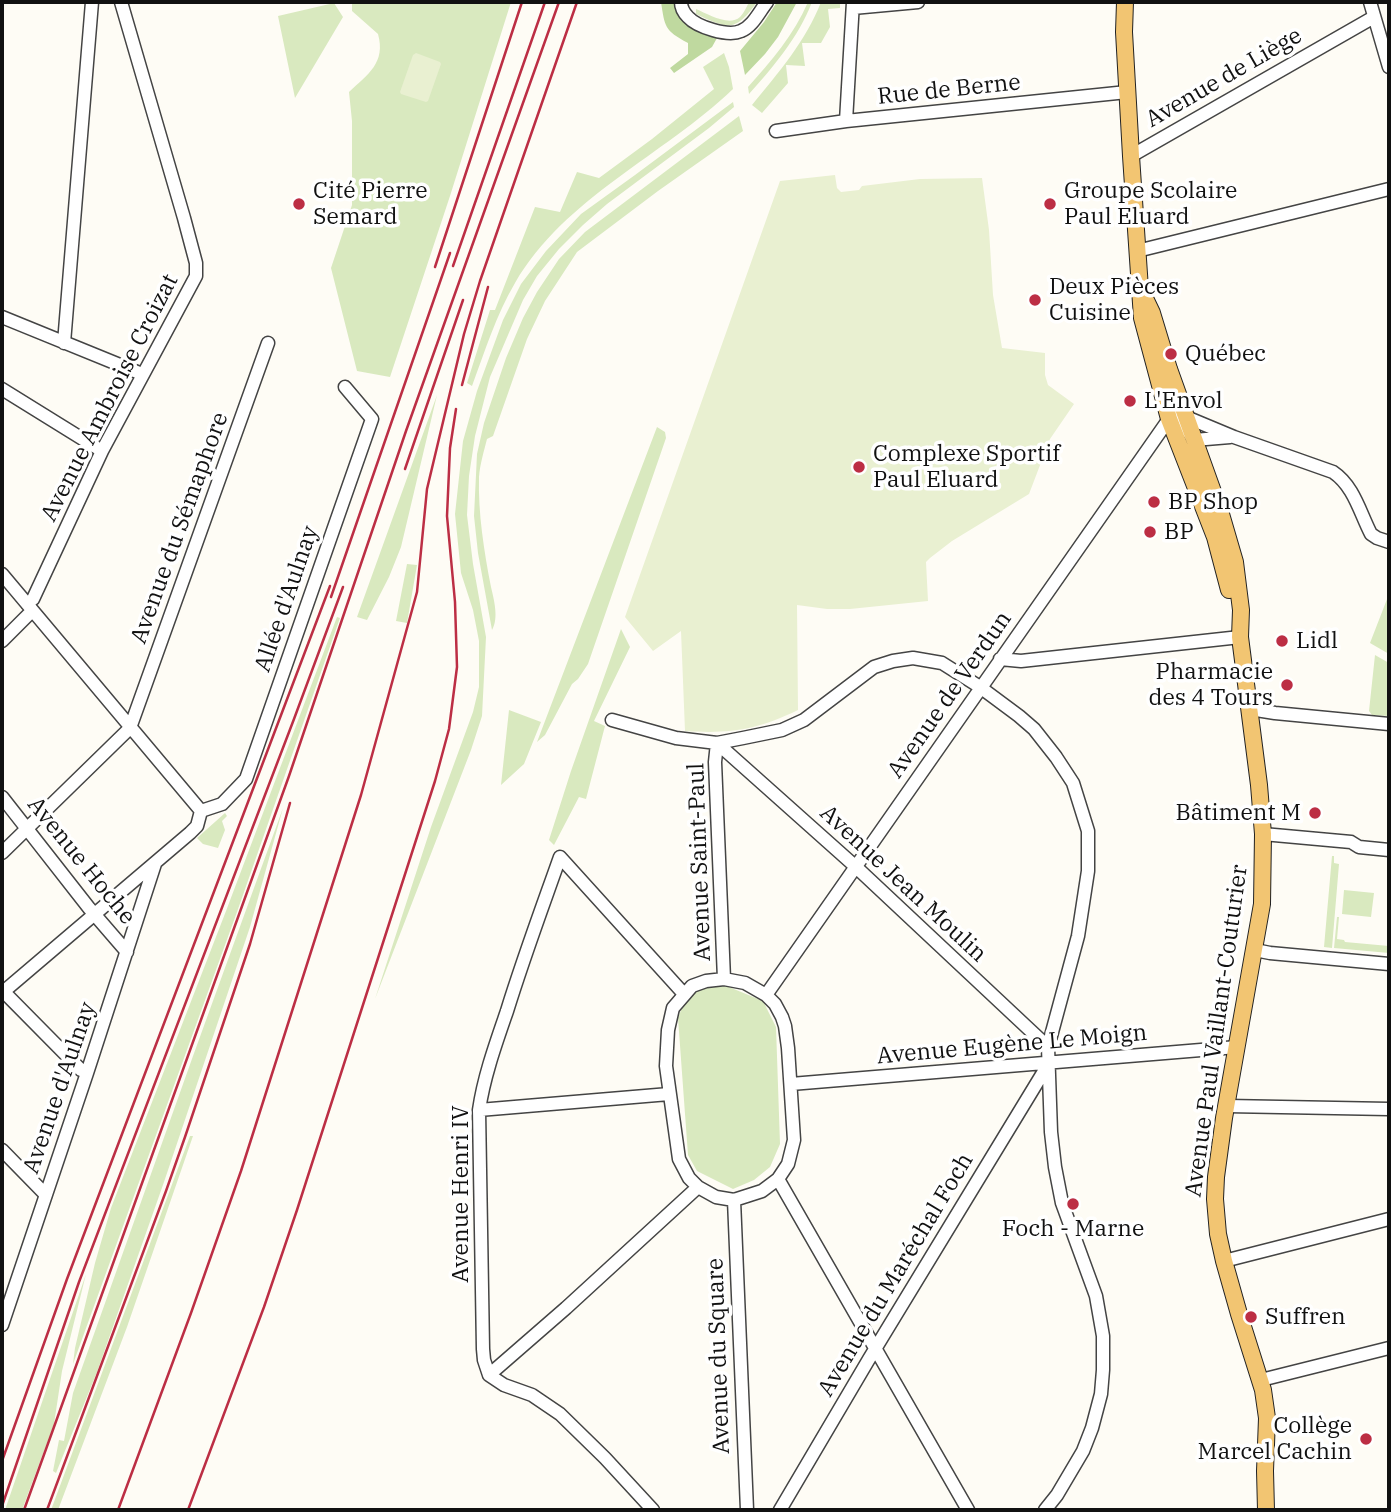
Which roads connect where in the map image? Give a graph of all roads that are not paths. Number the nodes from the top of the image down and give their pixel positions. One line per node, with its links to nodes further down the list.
1 (92, 2): 19 (street)
2 (121, 2): 21 (street, Avenue Ambroise Croizat)
3 (681, 2): 4 (street)
4 (767, 2)
5 (919, 2): 8 (street)
6 (1125, 2): 11 (main road, Avenue Paul Vaillant-Couturier)
7 (1370, 2): 9 (street)
8 (853, 5): 12 (street)
9 (1374, 17): 10 (street); 14 (street, Avenue de Liège)
10 (1389, 67)
11 (1127, 92): 12 (street, Rue de Berne); 14 (main road, Avenue Paul Vaillant-Couturier)
12 (846, 121): 13 (street, Rue de Berne)
13 (776, 131)
14 (1131, 156): 16 (main road, Avenue Paul Vaillant-Couturier)
15 (1389, 189): 16 (street)
16 (1137, 251): 17 (main road, Avenue Paul Vaillant-Couturier)
17 (1140, 288): 24 (main road, Avenue Paul Vaillant-Couturier); 24 (main road, Avenue Paul Vaillant-Couturier)
18 (2, 317): 19 (street)
19 (64, 343): 21 (street)
20 (268, 343): 38 (street, Avenue du Sémaphore)
21 (142, 374): 27 (street, Avenue Ambroise Croizat)
22 (345, 387): 41 (street, Allée d'Aulnay)
23 (2, 389): 27 (street)
24 (1178, 418): 25 (street); 26 (main road, Avenue Paul Vaillant-Couturier); 31 (main road, Avenue Paul Vaillant-Couturier); 33 (street, Avenue de Verdun)
25 (1234, 437): 26 (street); 28 (street)
26 (1194, 440): 31 (main road, Avenue Paul Vaillant-Couturier)
27 (102, 451): 30 (street, Avenue Ambroise Croizat)
28 (1389, 542)
29 (2, 574): 30 (street)
30 (29, 608): 32 (street, Avenue Ambroise Croizat); 38 (street)
31 (1240, 637): 33 (street); 35 (main road, Avenue Paul Vaillant-Couturier)
32 (2, 640)
33 (1000, 659): 34 (street, Avenue de Verdun)
34 (980, 687): 39 (street); 47 (street, Avenue de Verdun); 56 (street)
35 (1250, 709): 37 (street); 43 (main road, Avenue Paul Vaillant-Couturier)
36 (612, 720): 39 (street)
37 (1389, 724)
38 (130, 728): 41 (street); 42 (street)
39 (718, 743): 47 (street, Avenue Jean Moulin); 52 (street, Avenue Saint-Paul)
40 (2, 797): 42 (street, Avenue Hoche)
41 (201, 811): 46 (street)
42 (27, 829): 45 (street); 48 (street, Avenue Hoche)
43 (1263, 834): 44 (street); 49 (main road, Avenue Paul Vaillant-Couturier)
44 (1389, 850)
45 (2, 853)
46 (155, 864): 48 (street); 50 (street, Avenue d'Aulnay)
47 (856, 867): 55 (street, Avenue de Verdun); 56 (street, Avenue Jean Moulin)
48 (94, 914): 50 (street, Avenue Hoche); 53 (street)
49 (1255, 950): 51 (street); 57 (main road, Avenue Paul Vaillant-Couturier)
50 (127, 952): 59 (street, Avenue d'Aulnay)
51 (1389, 964)
52 (724, 979): 54 (street); 55 (street)
53 (2, 991): 59 (street)
54 (684, 994): 63 (street); 66 (street, Avenue Henri IV)
55 (766, 995): 60 (street)
56 (1048, 1047): 58 (street)
57 (1237, 1047): 58 (street, Avenue Eugène Le Moign); 64 (main road, Avenue Paul Vaillant-Couturier)
58 (1049, 1063): 60 (street, Avenue Eugène Le Moign); 61 (street, Avenue du Maréchal Foch); 62 (street)
59 (87, 1073): 70 (street, Avenue d'Aulnay)
60 (791, 1084): 68 (street)
61 (1035, 1084): 62 (street); 75 (street, Avenue du Maréchal Foch)
62 (1050, 1088): 83 (street)
63 (669, 1094): 66 (street); 69 (street)
64 (1227, 1106): 65 (street); 73 (main road, Avenue Paul Vaillant-Couturier)
65 (1389, 1109)
66 (479, 1110): 77 (street, Avenue Henri IV)
67 (2, 1150): 70 (street)
68 (778, 1179): 71 (street); 75 (street)
69 (698, 1187): 71 (street); 77 (street)
70 (46, 1195): 74 (street, Avenue d'Aulnay)
71 (734, 1200): 80 (street, Avenue du Square)
72 (1389, 1219): 73 (street)
73 (1224, 1261): 78 (main road, Avenue Paul Vaillant-Couturier)
74 (2, 1321)
75 (876, 1348): 81 (street, Avenue du Maréchal Foch); 82 (street)
76 (1389, 1348): 78 (street)
77 (489, 1375): 79 (street)
78 (1261, 1380): 84 (main road, Avenue Paul Vaillant-Couturier)
79 (653, 1510)
80 (747, 1510)
81 (780, 1510)
82 (968, 1510)
83 (1045, 1510)
84 (1266, 1510)

